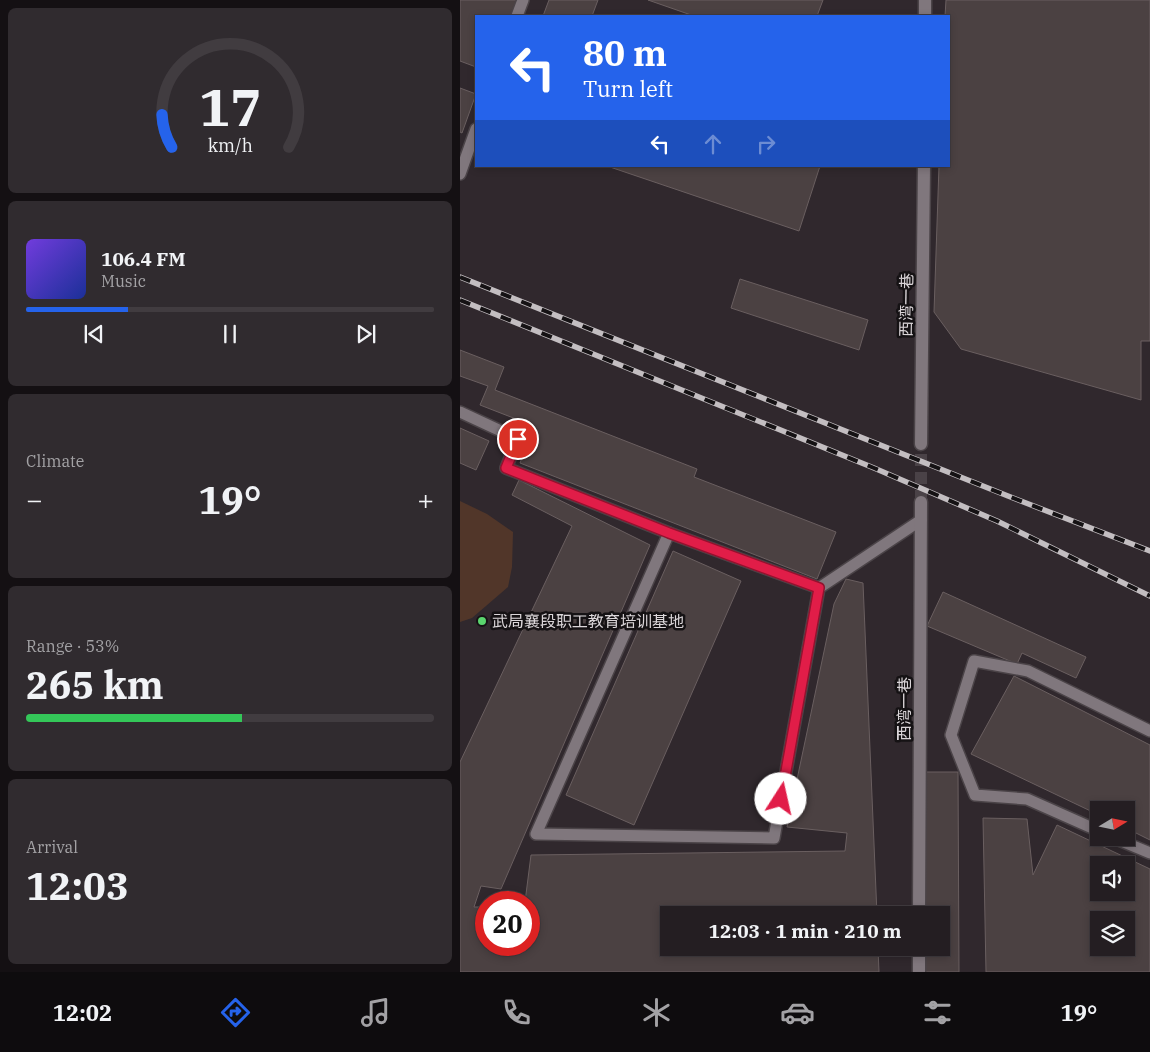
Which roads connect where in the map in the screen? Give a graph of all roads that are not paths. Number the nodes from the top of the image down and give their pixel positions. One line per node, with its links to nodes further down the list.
1 (523, 0): 3 (lane)
2 (926, 0): 4 (street)
3 (517, 15)
4 (925, 15)
5 (475, 132): 7 (lane)
6 (924, 167): 9 (street, 西湾一巷)
7 (460, 174)
8 (460, 412): 12 (lane)
9 (922, 444)
10 (921, 502): 11 (street, 西湾一巷)
11 (921, 520): 13 (lane); 18 (street, 西湾一巷)
12 (669, 533): 13 (lane); 13 (lane)
13 (819, 588)
14 (1150, 731): 15 (lane)
15 (1090, 827)
16 (1132, 846): 17 (lane)
17 (1150, 854)
18 (919, 906)
19 (919, 956): 20 (street)
20 (919, 972)

